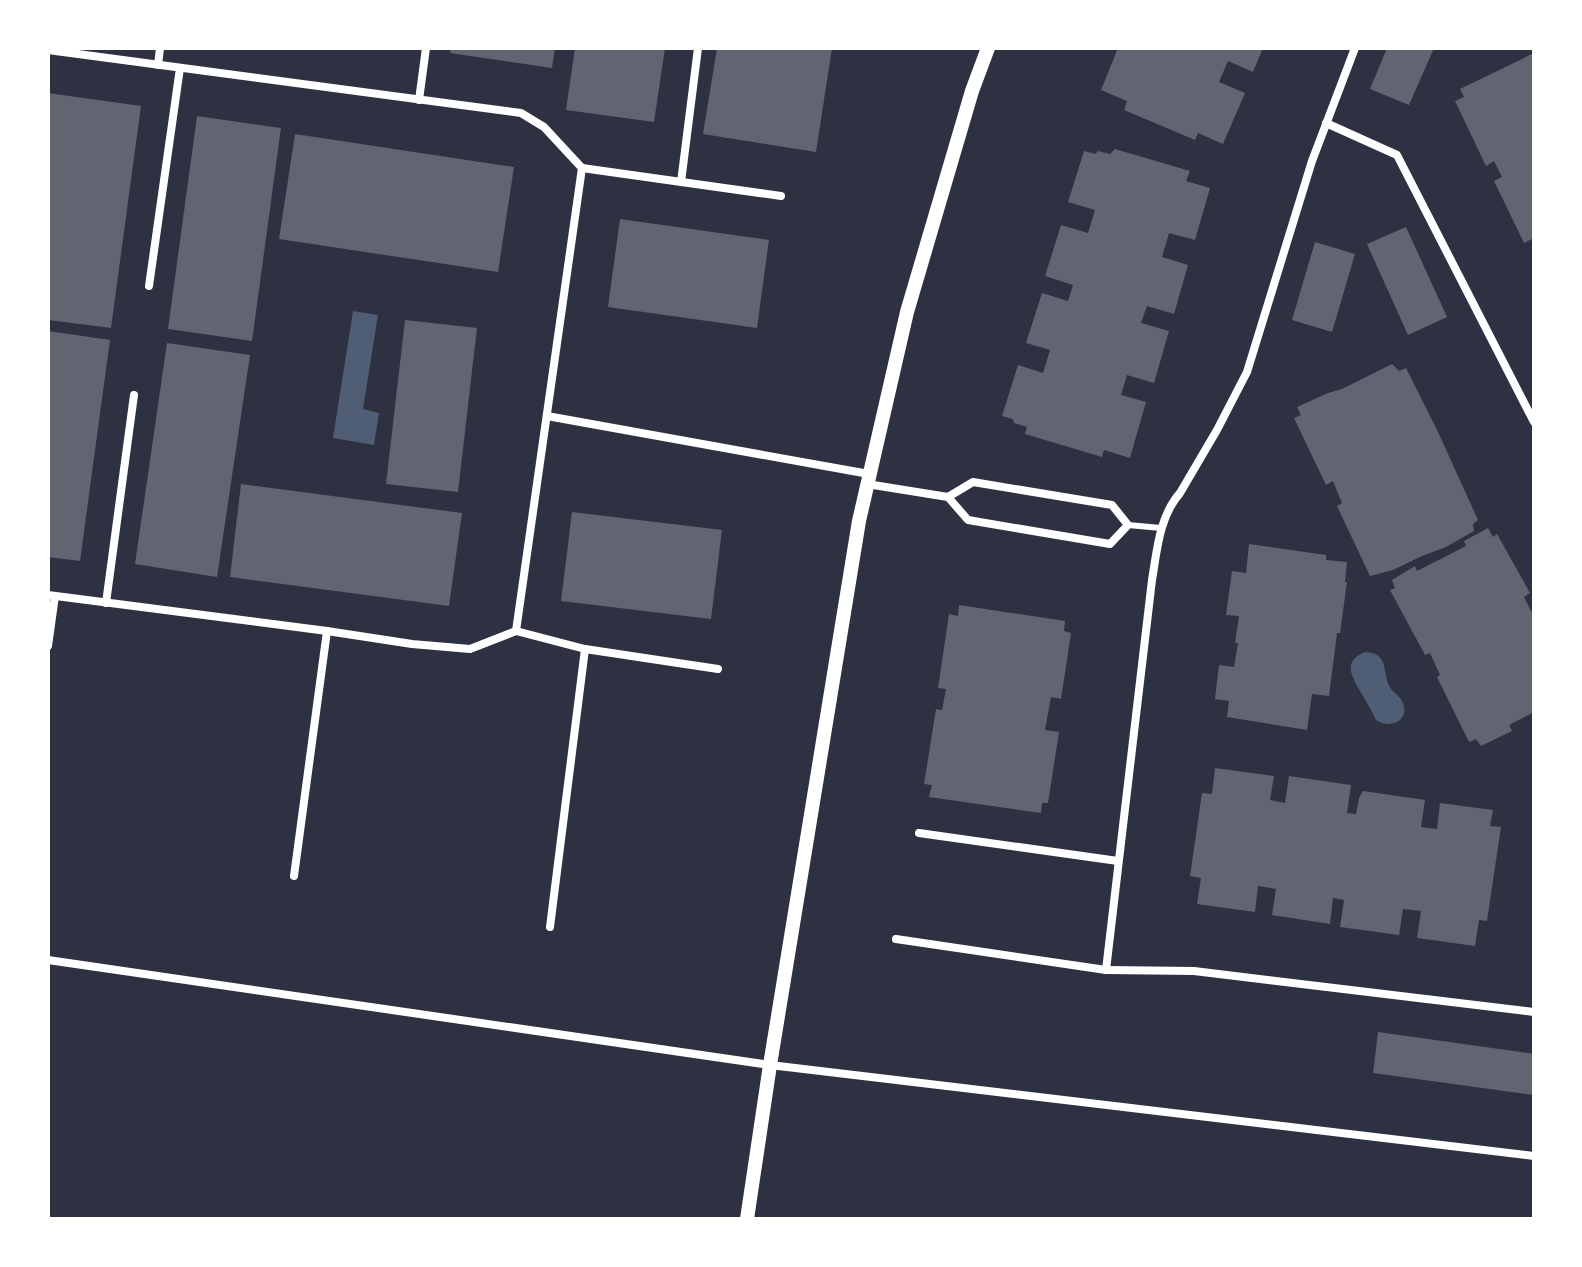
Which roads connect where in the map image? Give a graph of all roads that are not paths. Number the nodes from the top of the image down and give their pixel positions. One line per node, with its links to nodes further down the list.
1 (160, 48): 7 (street)
2 (426, 48): 9 (street)
3 (698, 48): 12 (street)
4 (988, 48): 18 (street)
5 (1355, 48): 10 (street)
6 (48, 50): 7 (street)
7 (158, 65): 8 (street)
8 (180, 68): 9 (street); 14 (street)
9 (419, 100): 11 (street)
10 (1326, 123): 17 (street); 21 (street)
11 (582, 168): 12 (street); 16 (street)
12 (681, 182): 13 (street)
13 (781, 196)
14 (149, 286)
15 (134, 395): 23 (street)
16 (547, 416): 18 (street); 25 (street)
17 (1534, 422)
18 (868, 479): 19 (street); 37 (street)
19 (948, 497): 20 (street); 20 (street)
20 (1128, 525): 21 (lane)
21 (1161, 528): 30 (street)
22 (51, 596): 23 (street); 26 (street)
23 (106, 603): 24 (street)
24 (327, 631): 25 (street); 31 (street)
25 (516, 631): 27 (street)
26 (48, 646)
27 (585, 649): 28 (street); 32 (street)
28 (718, 669)
29 (919, 833): 30 (street)
30 (1118, 861): 35 (street)
31 (294, 876)
32 (550, 927)
33 (896, 939): 35 (street)
34 (48, 960): 37 (street)
35 (1106, 970): 36 (street)
36 (1534, 1012)
37 (770, 1065): 38 (street); 39 (street)
38 (1534, 1156)
39 (747, 1219)

